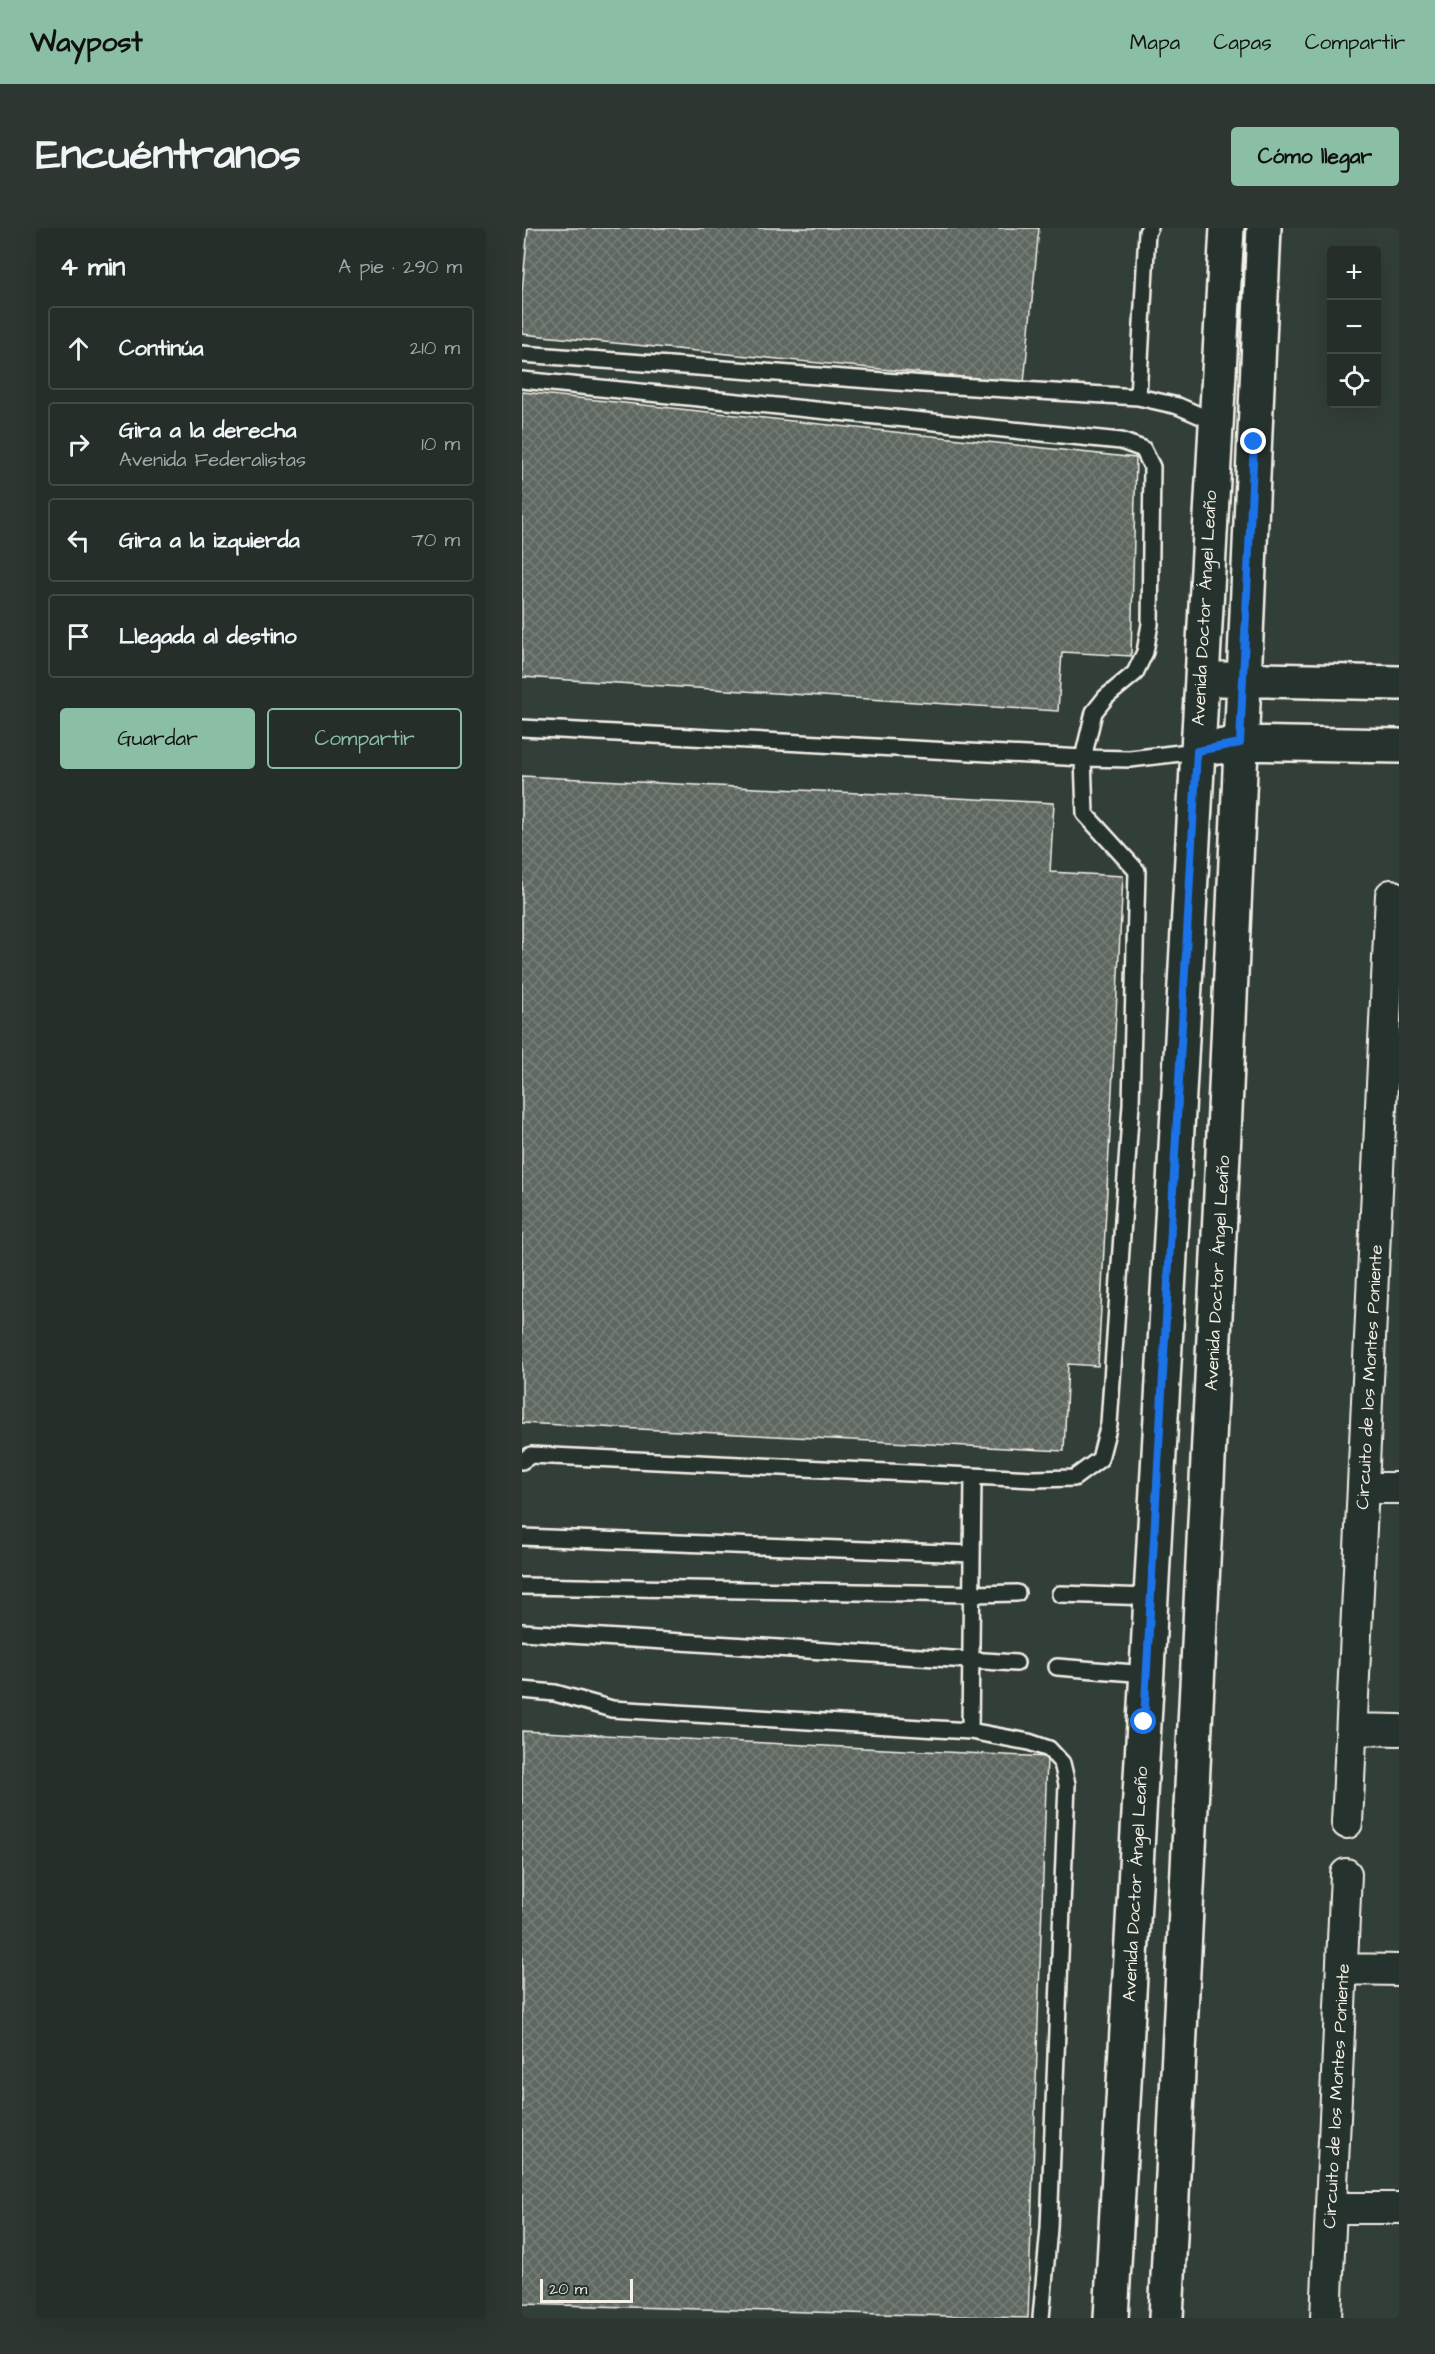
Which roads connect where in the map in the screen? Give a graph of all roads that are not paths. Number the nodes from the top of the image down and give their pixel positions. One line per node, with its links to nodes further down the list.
1 (1150, 228): 6 (lane)
2 (1227, 228): 7 (street, Avenida Doctor Ángel Leaño)
3 (1264, 228): 9 (street, Avenida Doctor Ángel Leaño)
4 (522, 354): 6 (lane)
5 (522, 380): 15 (lane)
6 (1138, 397): 7 (lane)
7 (1215, 422): 8 (street, Avenida Doctor Ángel Leaño)
8 (1200, 679): 9 (street); 14 (street, Avenida Doctor Ángel Leaño)
9 (1243, 679): 10 (street); 12 (street, Avenida Doctor Ángel Leaño)
10 (1399, 683)
11 (522, 728): 15 (lane)
12 (1240, 743): 13 (street); 14 (street); 19 (street, Avenida Doctor Ángel Leaño)
13 (1399, 746)
14 (1197, 751): 15 (lane); 18 (street, Avenida Doctor Ángel Leaño)
15 (1083, 758): 22 (lane)
16 (1391, 894): 17 (street, Circuito de los Montes Poniente)
17 (1393, 1006): 20 (street, Circuito de los Montes Poniente)
18 (1176, 1131): 19 (street); 31 (street, Avenida Doctor Ángel Leaño)
19 (1224, 1133): 49 (street, Avenida Doctor Ángel Leaño)
20 (1387, 1245): 23 (street, Circuito de los Montes Poniente)
21 (522, 1461): 22 (lane)
22 (973, 1477): 26 (lane)
23 (1363, 1488): 24 (street); 38 (street, Circuito de los Montes Poniente)
24 (1399, 1488)
25 (522, 1537): 26 (lane)
26 (972, 1554): 29 (lane)
27 (522, 1586): 29 (lane)
28 (1017, 1593): 29 (lane)
29 (971, 1594): 33 (lane)
30 (1060, 1594): 31 (lane)
31 (1150, 1597): 36 (street, Avenida Doctor Ángel Leaño)
32 (522, 1632): 33 (lane)
33 (970, 1660): 34 (lane); 40 (lane)
34 (1016, 1663)
35 (1058, 1667): 36 (lane)
36 (1147, 1674): 48 (street, Avenida Doctor Ángel Leaño)
37 (522, 1690): 40 (lane)
38 (1352, 1729): 39 (street); 41 (street, Circuito de los Montes Poniente)
39 (1399, 1730)
40 (970, 1731): 47 (lane)
41 (1347, 1823)
42 (1346, 1874): 43 (street, Circuito de los Montes Poniente)
43 (1342, 1970): 44 (street); 45 (street, Circuito de los Montes Poniente)
44 (1399, 1970)
45 (1330, 2208): 46 (street); 50 (street, Circuito de los Montes Poniente)
46 (1399, 2208)
47 (1041, 2318)
48 (1111, 2318)
49 (1166, 2318)
50 (1326, 2318)

